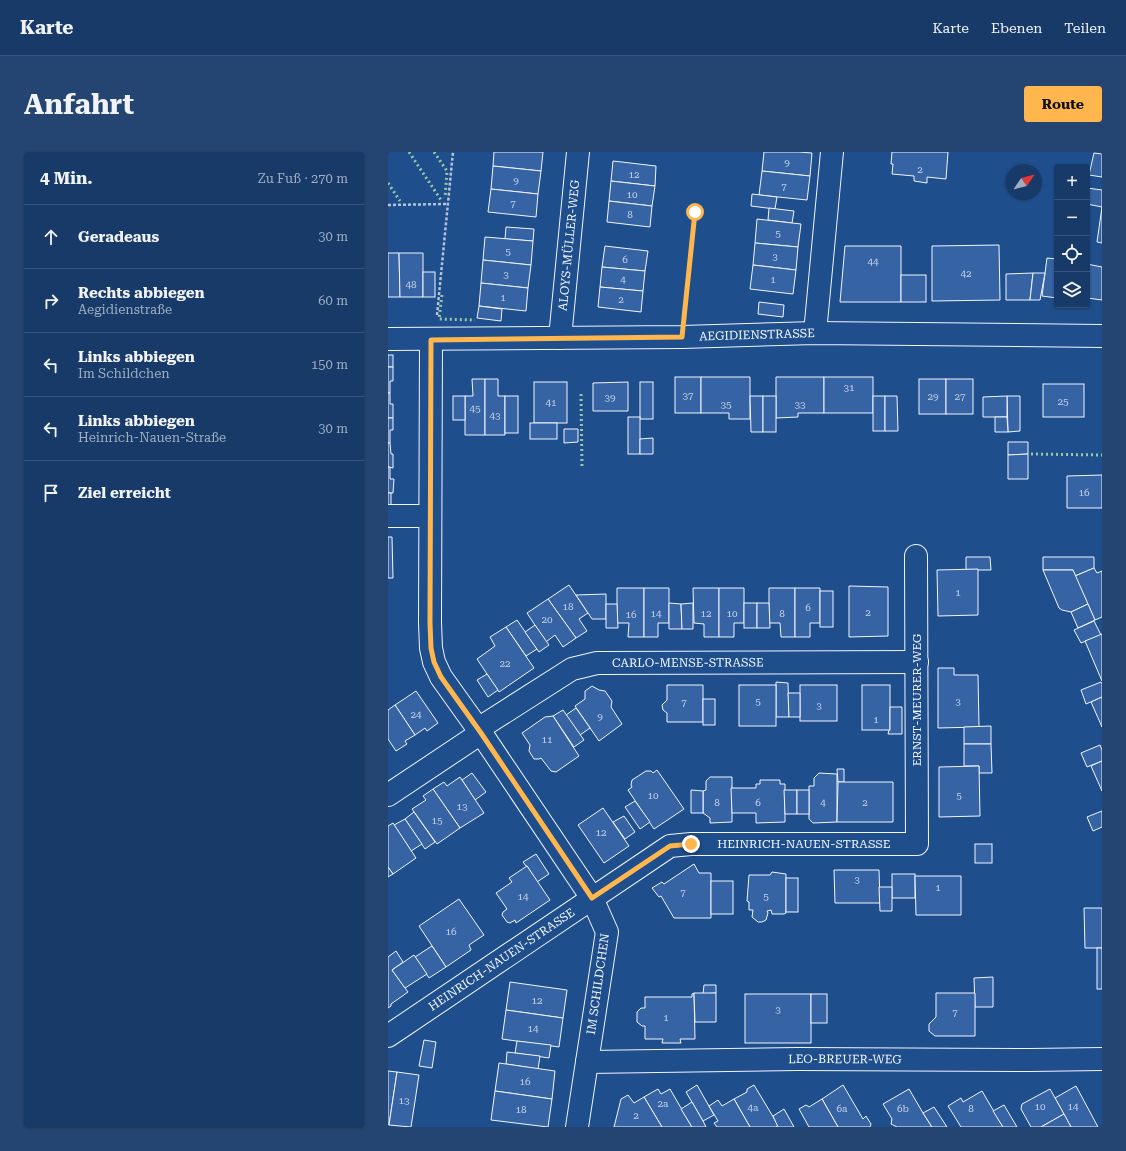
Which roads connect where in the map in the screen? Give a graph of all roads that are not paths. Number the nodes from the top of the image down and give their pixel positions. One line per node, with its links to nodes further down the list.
1 (578, 152): 5 (street, ALOYS-MÜLLER-WEG)
2 (832, 152): 3 (street)
3 (815, 333): 4 (street, AEGIDIENSTRASSE); 5 (street, AEGIDIENSTRASSE)
4 (1102, 336)
5 (560, 338): 7 (street, AEGIDIENSTRASSE)
6 (388, 339): 7 (street, AEGIDIENSTRASSE)
7 (431, 340): 9 (street, IM SCHILDCHEN)
8 (388, 516): 9 (street)
9 (430, 516): 12 (street, IM SCHILDCHEN)
10 (916, 556): 11 (street, ERNST-MEURER-WEG)
11 (916, 662): 12 (street, CARLO-MENSE-STRASSE); 14 (street, ERNST-MEURER-WEG)
12 (480, 731): 13 (street, CARLO-MENSE-STRASSE); 15 (street, IM SCHILDCHEN)
13 (388, 795)
14 (917, 844): 15 (street, HEINRICH-NAUEN-STRASSE)
15 (592, 898): 16 (street, HEINRICH-NAUEN-STRASSE); 18 (street, IM SCHILDCHEN)
16 (388, 1036)
17 (1102, 1059): 18 (street, LEO-BREUER-WEG)
18 (587, 1062): 19 (street, IM SCHILDCHEN)
19 (578, 1127)

